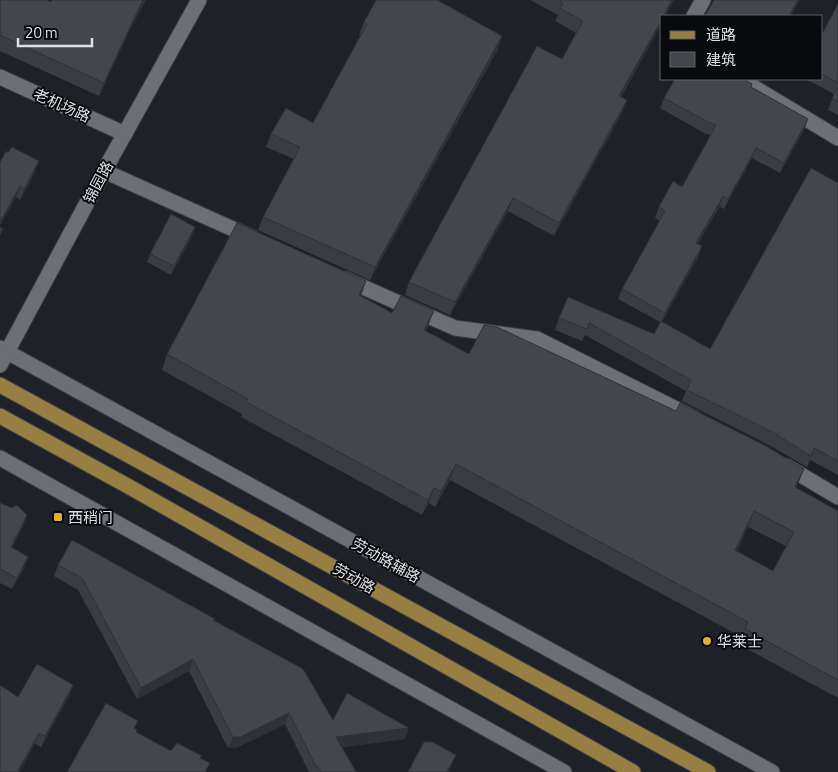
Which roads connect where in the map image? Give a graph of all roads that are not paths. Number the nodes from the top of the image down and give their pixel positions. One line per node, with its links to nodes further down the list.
1 (198, 0): 6 (street, 锦园路)
2 (702, 0): 3 (street)
3 (694, 15)
4 (0, 77): 6 (street, 老机场路)
5 (742, 80): 7 (street)
6 (124, 134): 8 (street, 锦园路)
7 (838, 138)
8 (104, 171): 9 (street); 11 (street, 锦园路)
9 (266, 244)
10 (329, 272): 14 (street)
11 (2, 355): 21 (street, 劳动路辅路)
12 (0, 384): 20 (main road, 劳动路)
13 (0, 416): 19 (main road, 劳动路)
14 (704, 423)
15 (0, 458): 18 (street)
16 (773, 458): 17 (street)
17 (838, 497)
18 (564, 772)
19 (632, 772)
20 (708, 772)
21 (772, 772)

